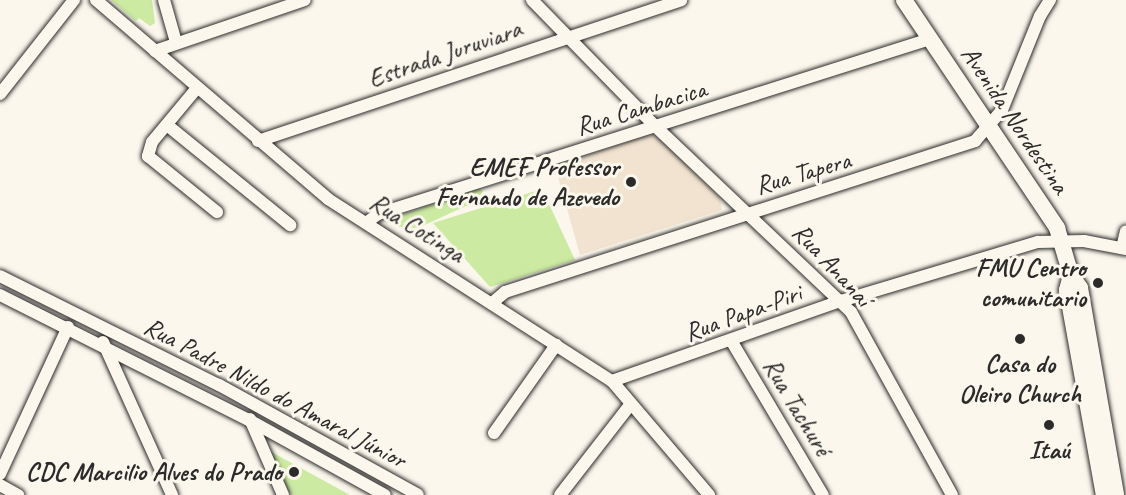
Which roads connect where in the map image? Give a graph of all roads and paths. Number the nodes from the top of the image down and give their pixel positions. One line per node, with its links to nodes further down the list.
1 (74, 0): 16 (street)
2 (96, 0): 14 (street, Rua Cotinga)
3 (164, 0): 13 (street)
4 (305, 0): 13 (street)
5 (532, 0): 11 (street, Rua Ananaí)
6 (681, 0): 11 (street, Estrada Juruviara)
7 (904, 0): 12 (main road, Avenida Nordestina)
8 (1038, 0): 10 (street)
9 (1050, 0): 10 (street, Rua Tapera)
10 (1042, 13): 19 (street, Rua Tapera)
11 (568, 36): 18 (street, Rua Ananaí); 20 (street, Estrada Juruviara)
12 (930, 39): 18 (street, Rua Cambacica); 19 (main road, Avenida Nordestina)
13 (176, 42): 14 (street)
14 (155, 51): 15 (street, Rua Cotinga)
15 (197, 88): 17 (street); 20 (street, Rua Cotinga)
16 (0, 94)
17 (167, 125): 21 (street); 24 (street)
18 (656, 126): 22 (street, Rua Ananaí); 23 (street, Rua Cambacica)
19 (990, 128): 22 (street, Rua Tapera); 26 (main road, Avenida Nordestina)
20 (258, 141): 23 (street, Rua Cotinga)
21 (217, 212)
22 (749, 212): 31 (street, Rua Ananaí); 32 (street, Rua Tapera)
23 (366, 223): 32 (street, Rua Cotinga)
24 (290, 225)
25 (1126, 231): 27 (street)
26 (1062, 241): 27 (street, Rua Papa-Piri); 28 (main road, Avenida Nordestina); 31 (street, Rua Papa-Piri)
27 (1124, 249)
28 (1071, 275): 54 (main road, Avenida Nordestina); 55 (main road, Avenida Nordestina)
29 (0, 276): 34 (street, Rua Padre Nildo do Amaral Júnior)
30 (0, 295): 33 (street, Rua Padre Nildo do Amaral Júnior)
31 (841, 301): 35 (street, Rua Papa-Piri); 53 (street, Rua Ananaí)
32 (492, 303): 37 (street, Rua Cotinga)
33 (68, 327): 36 (street, Rua Padre Nildo do Amaral Júnior); 43 (street)
34 (109, 330): 36 (street, Rua Padre Nildo do Amaral Júnior); 40 (street, Rua Padre Nildo do Amaral Júnior)
35 (732, 342): 38 (street, Rua Papa-Piri); 52 (street, Rua Tachuré)
36 (102, 344): 41 (street, Rua Padre Nildo do Amaral Júnior); 46 (street)
37 (556, 345): 38 (street, Rua Cotinga); 42 (street)
38 (612, 381): 39 (street, Rua Cotinga)
39 (630, 405): 50 (street); 51 (street, Rua Cotinga)
40 (258, 407): 41 (street); 49 (street, Rua Padre Nildo do Amaral Júnior)
41 (249, 420): 47 (street); 48 (street, Rua Padre Nildo do Amaral Júnior)
42 (495, 433)
43 (0, 474)
44 (0, 485): 45 (street)
45 (18, 495)
46 (172, 495)
47 (283, 495)
48 (386, 495)
49 (418, 495)
50 (560, 495)
51 (709, 495)
52 (823, 495)
53 (952, 495)
54 (1104, 495)
55 (1116, 495)

